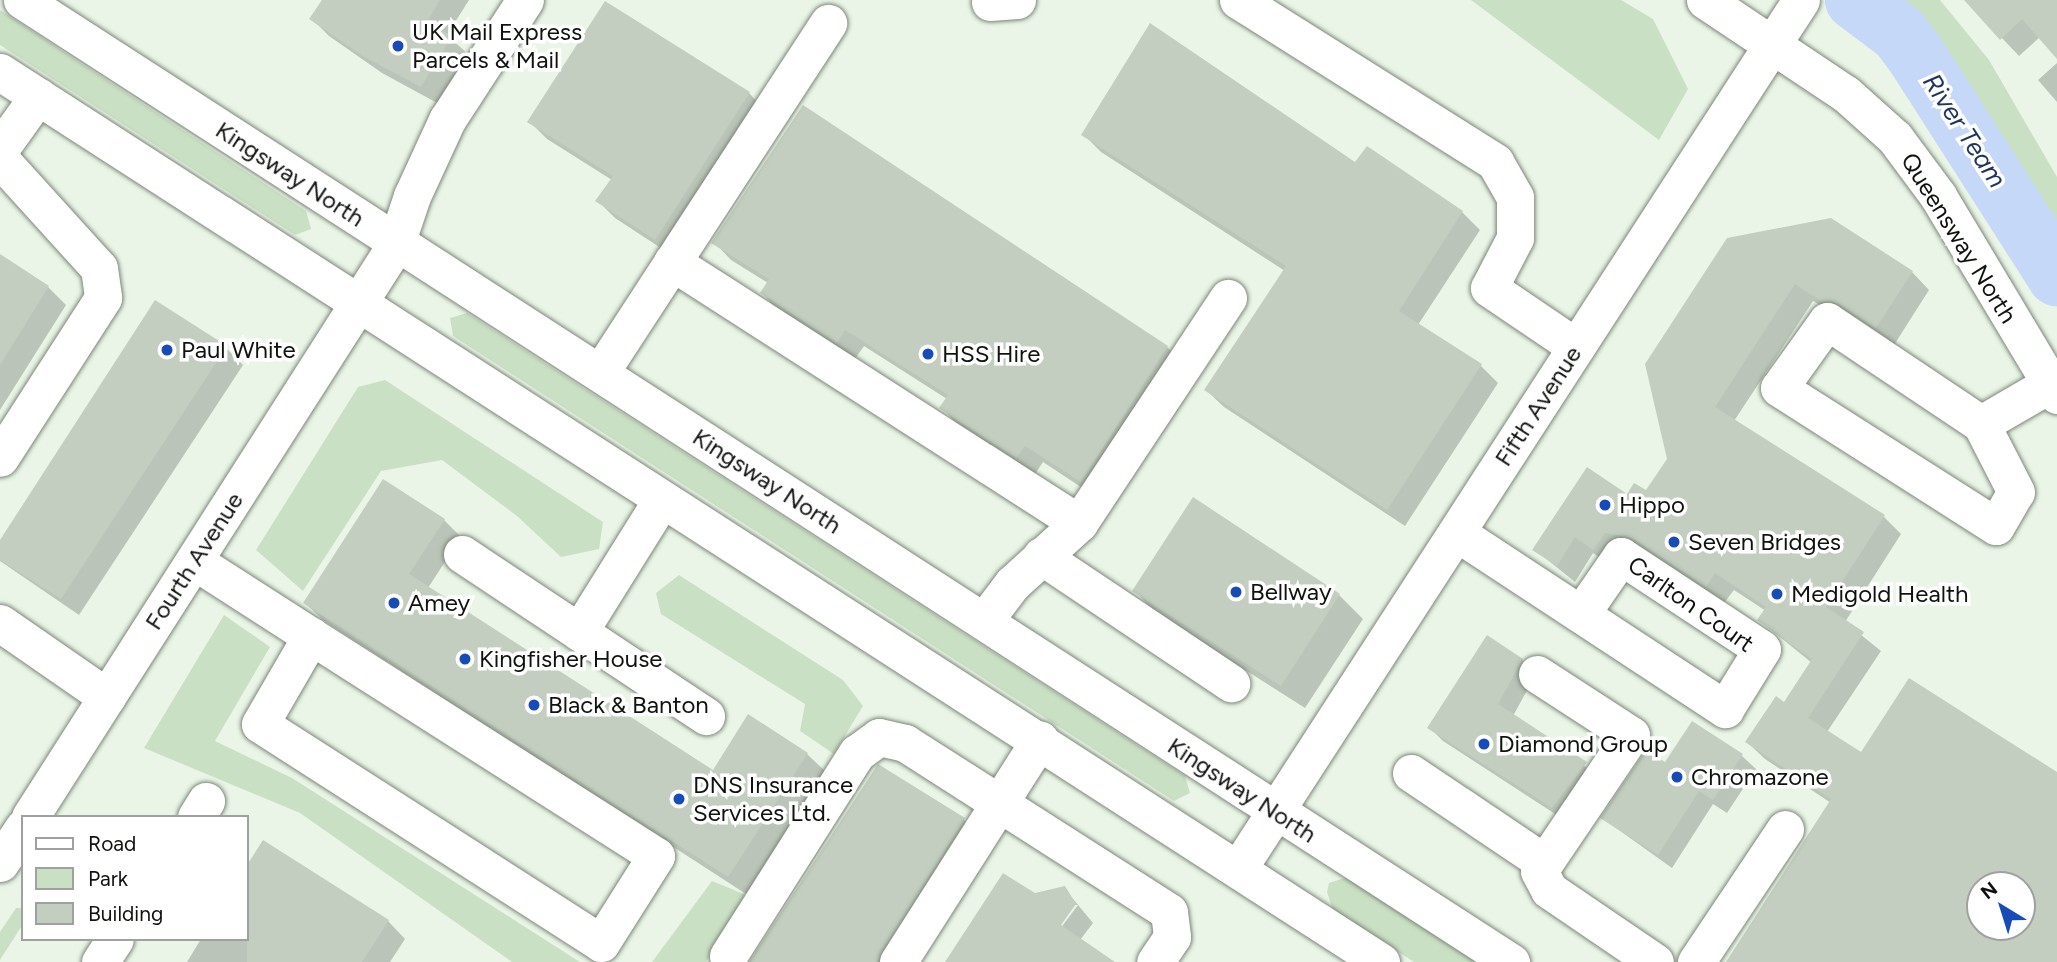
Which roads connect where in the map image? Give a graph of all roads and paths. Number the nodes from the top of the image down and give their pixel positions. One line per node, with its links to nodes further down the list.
1 (22, 0): 12 (street, Kingsway North)
2 (525, 0): 12 (street, Fourth Avenue)
3 (1238, 0): 16 (street)
4 (1706, 0): 7 (street, Queensway North)
5 (1798, 5): 7 (street, Fifth Avenue)
6 (828, 23): 13 (street)
7 (1772, 42): 16 (street, Fifth Avenue); 18 (street, Queensway North)
8 (0, 72): 9 (street)
9 (38, 96): 10 (street); 15 (street)
10 (0, 149)
11 (0, 159): 20 (street)
12 (396, 244): 15 (street, Fourth Avenue); 17 (street, Kingsway North)
13 (673, 262): 17 (street); 22 (street)
14 (1228, 298): 22 (street)
15 (358, 305): 21 (street); 26 (street, Fourth Avenue)
16 (1576, 346): 23 (street, Fifth Avenue)
17 (600, 373): 28 (street, Kingsway North)
18 (2054, 390): 19 (street)
19 (1981, 424): 19 (street)
20 (0, 458)
21 (661, 501): 30 (street); 36 (street)
22 (1079, 523): 25 (street)
23 (1457, 533): 27 (street, Carlton Court); 39 (street, Fifth Avenue)
24 (462, 554): 30 (street)
25 (1041, 556): 28 (street); 33 (street)
26 (194, 561): 31 (street); 34 (street, Fourth Avenue)
27 (1581, 614): 27 (street, Carlton Court)
28 (984, 621): 39 (street, Kingsway North)
29 (0, 623): 34 (street)
30 (579, 632): 35 (street)
31 (311, 635): 31 (street)
32 (1537, 674): 43 (street)
33 (1231, 683)
34 (107, 698): 40 (street, Fourth Avenue)
35 (706, 716)
36 (1040, 739): 38 (street); 45 (street)
37 (1411, 773): 43 (street)
38 (999, 802): 46 (street); 47 (street); 48 (street)
39 (1275, 813): 45 (street, Fifth Avenue); 50 (street, Kingsway North)
40 (31, 815)
41 (1785, 829): 52 (street)
42 (21, 833): 44 (street)
43 (1545, 863): 51 (street)
44 (8, 867)
45 (1238, 869): 49 (street)
46 (728, 956)
47 (898, 962)
48 (1155, 962)
49 (1381, 962)
50 (1511, 962)
51 (1655, 962)
52 (1696, 962)

